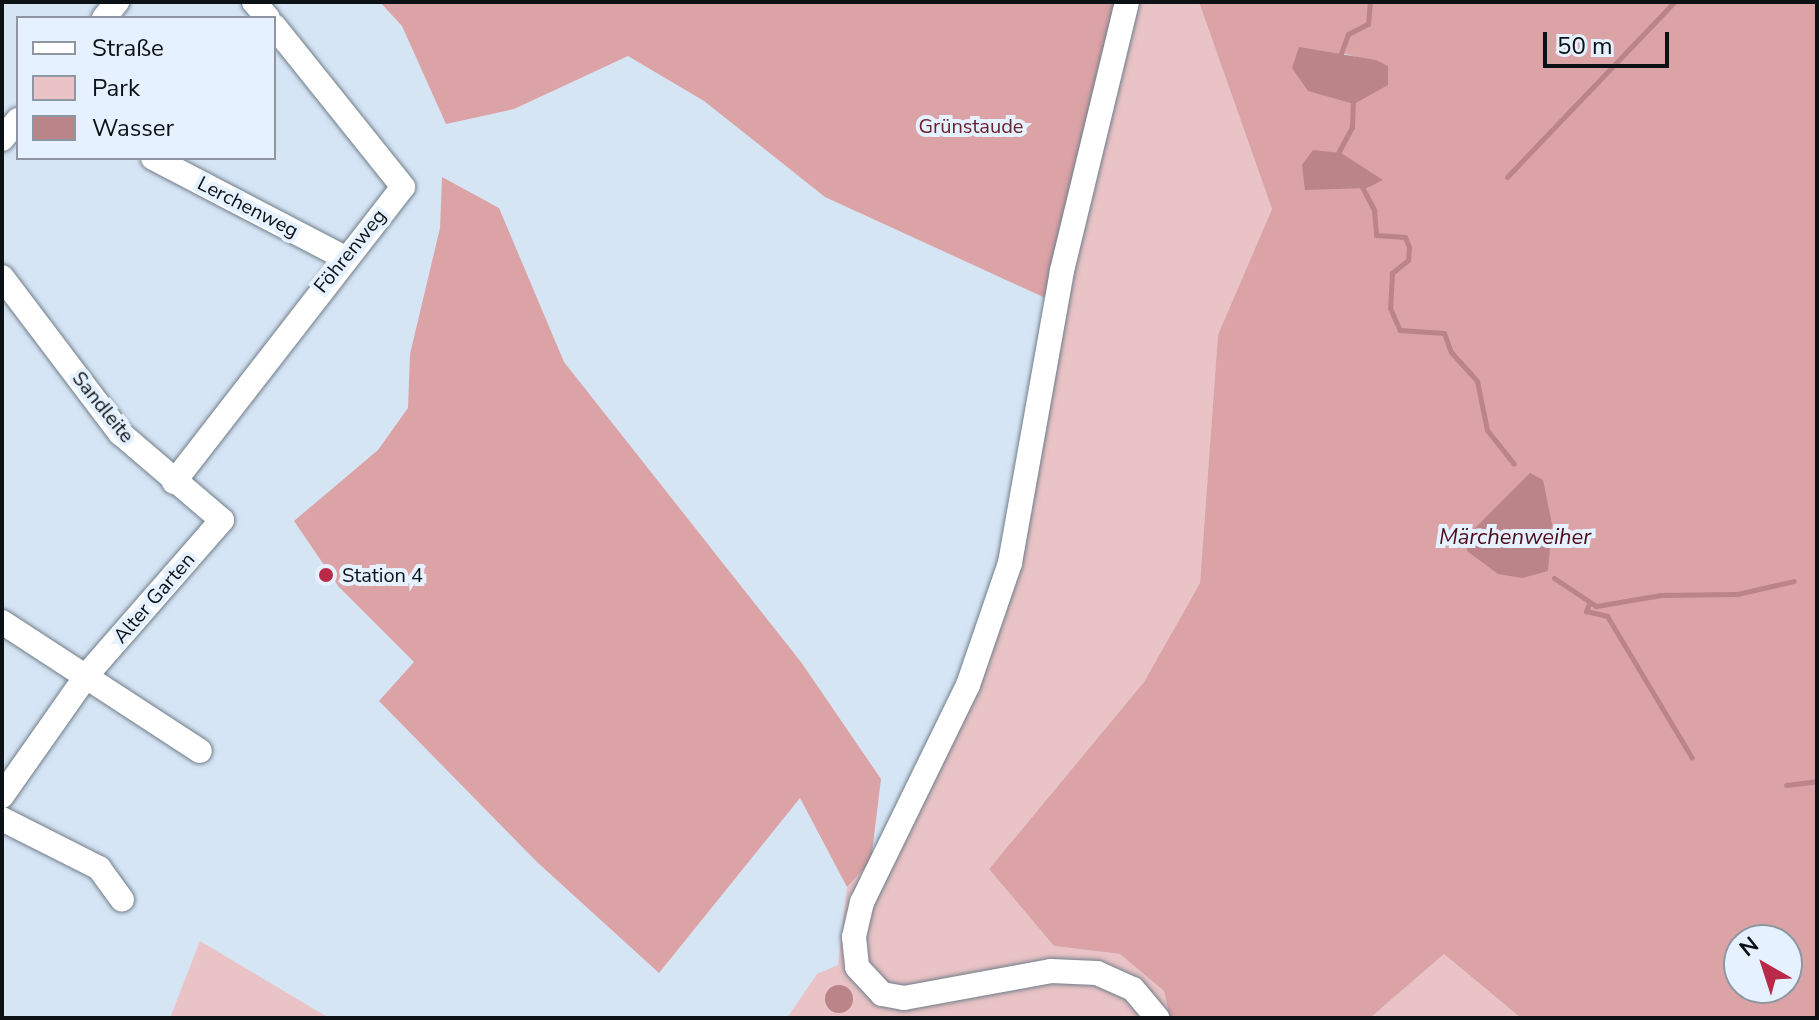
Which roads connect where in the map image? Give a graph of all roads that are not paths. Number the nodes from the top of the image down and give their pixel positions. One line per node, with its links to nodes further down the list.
1 (1127, 2): 16 (street)
2 (276, 28): 6 (street, Föhrenweg)
3 (16, 122): 4 (street)
4 (2, 139)
5 (157, 160): 6 (street, Lerchenweg)
6 (343, 257): 8 (street, Föhrenweg)
7 (2, 277): 8 (street, Sandleite)
8 (174, 482): 9 (street, Sandleite)
9 (222, 520): 11 (street, Alter Garten)
10 (2, 622): 11 (street)
11 (87, 675): 12 (street); 13 (street, Alter Garten)
12 (200, 751)
13 (2, 796)
14 (2, 819): 15 (street)
15 (122, 900)
16 (1157, 1018)

